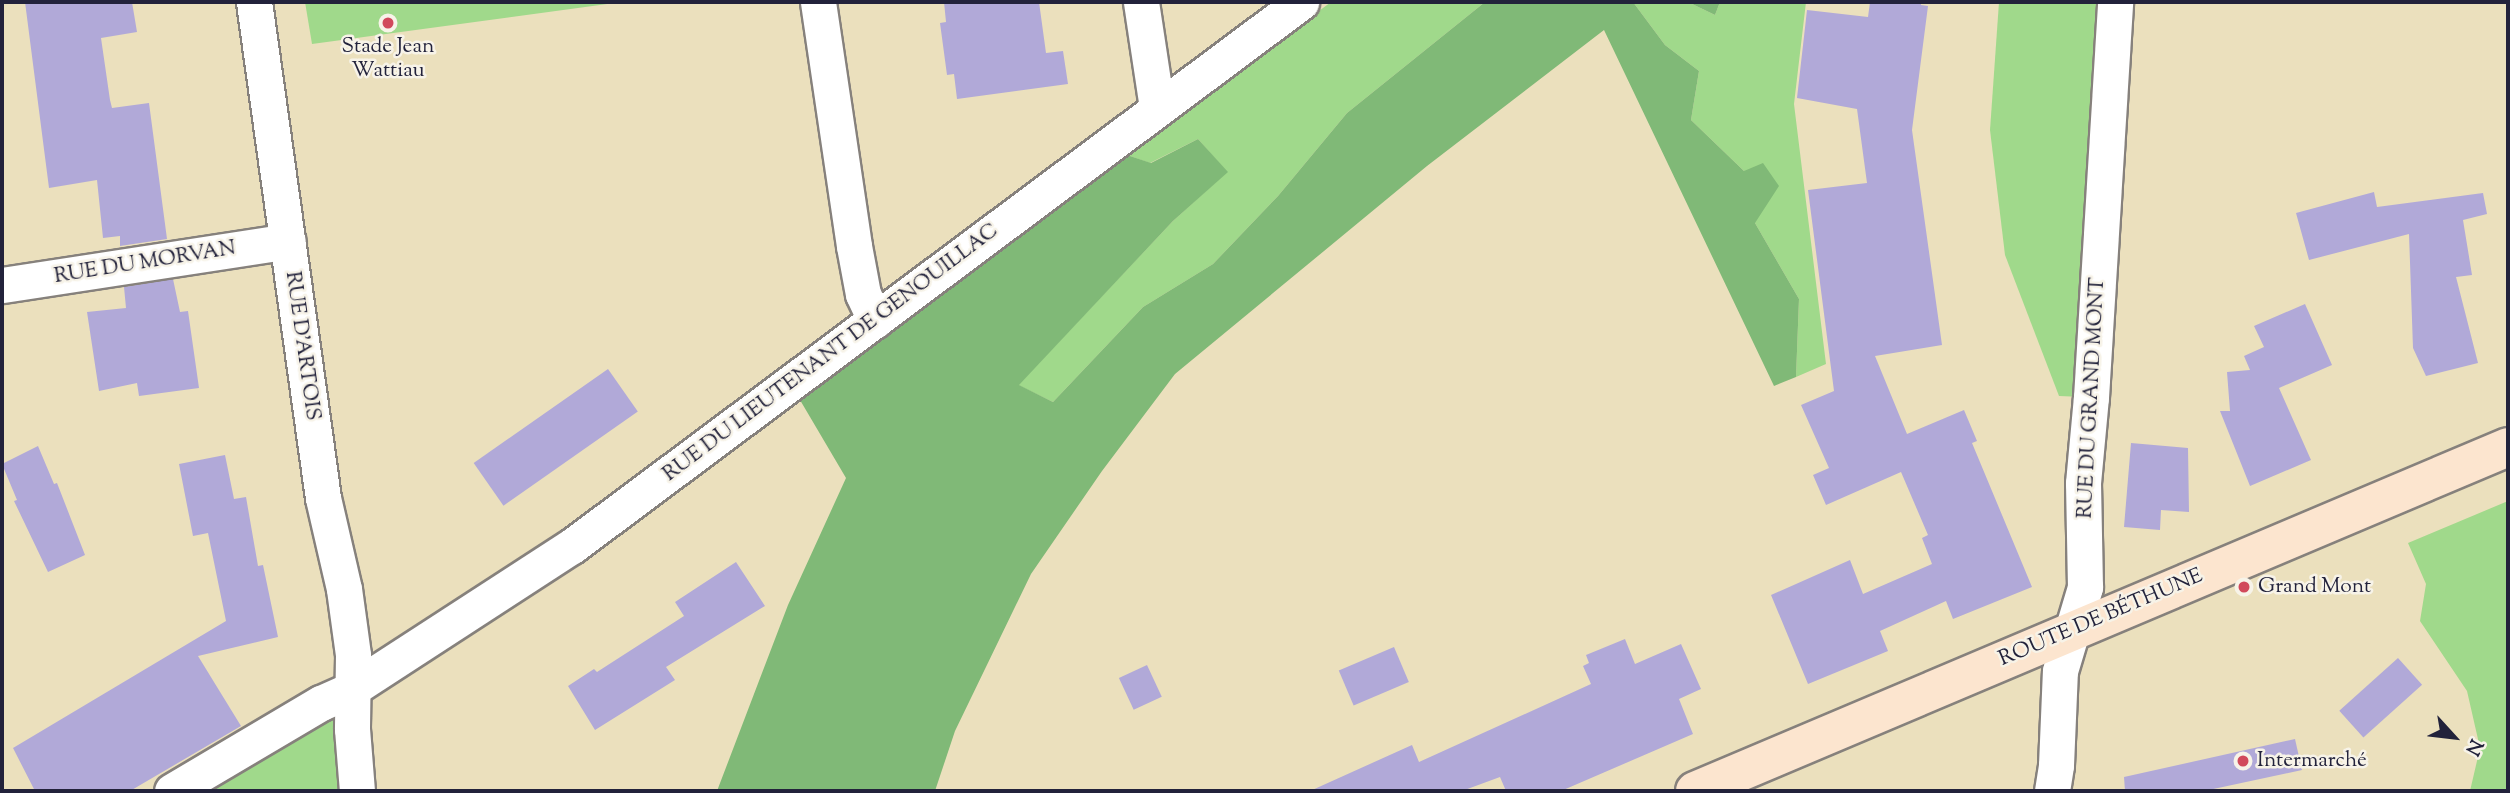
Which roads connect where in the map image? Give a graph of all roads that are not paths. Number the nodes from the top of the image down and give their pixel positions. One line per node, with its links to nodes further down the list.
1 (254, 2): 7 (street, RUE D'ARTOIS)
2 (818, 2): 9 (street)
3 (1141, 2): 6 (street)
4 (1301, 2): 6 (street, RUE DU LIEUTENANT DE GENOUILLAC)
5 (2115, 2): 11 (street, RUE DU GRAND MONT)
6 (1157, 108): 9 (street, RUE DU LIEUTENANT DE GENOUILLAC)
7 (288, 241): 8 (street, RUE DU MORVAN); 12 (street, RUE D'ARTOIS)
8 (2, 285)
9 (875, 320): 12 (street, RUE DU LIEUTENANT DE GENOUILLAC)
10 (2508, 447): 11 (main road, ROUTE DE BÉTHUNE)
11 (2071, 631): 15 (main road, ROUTE DE BÉTHUNE); 16 (street, RUE DU GRAND MONT)
12 (351, 690): 13 (street, RUE DU LIEUTENANT DE GENOUILLAC); 14 (street)
13 (172, 791)
14 (357, 791)
15 (1695, 791)
16 (2052, 791)

